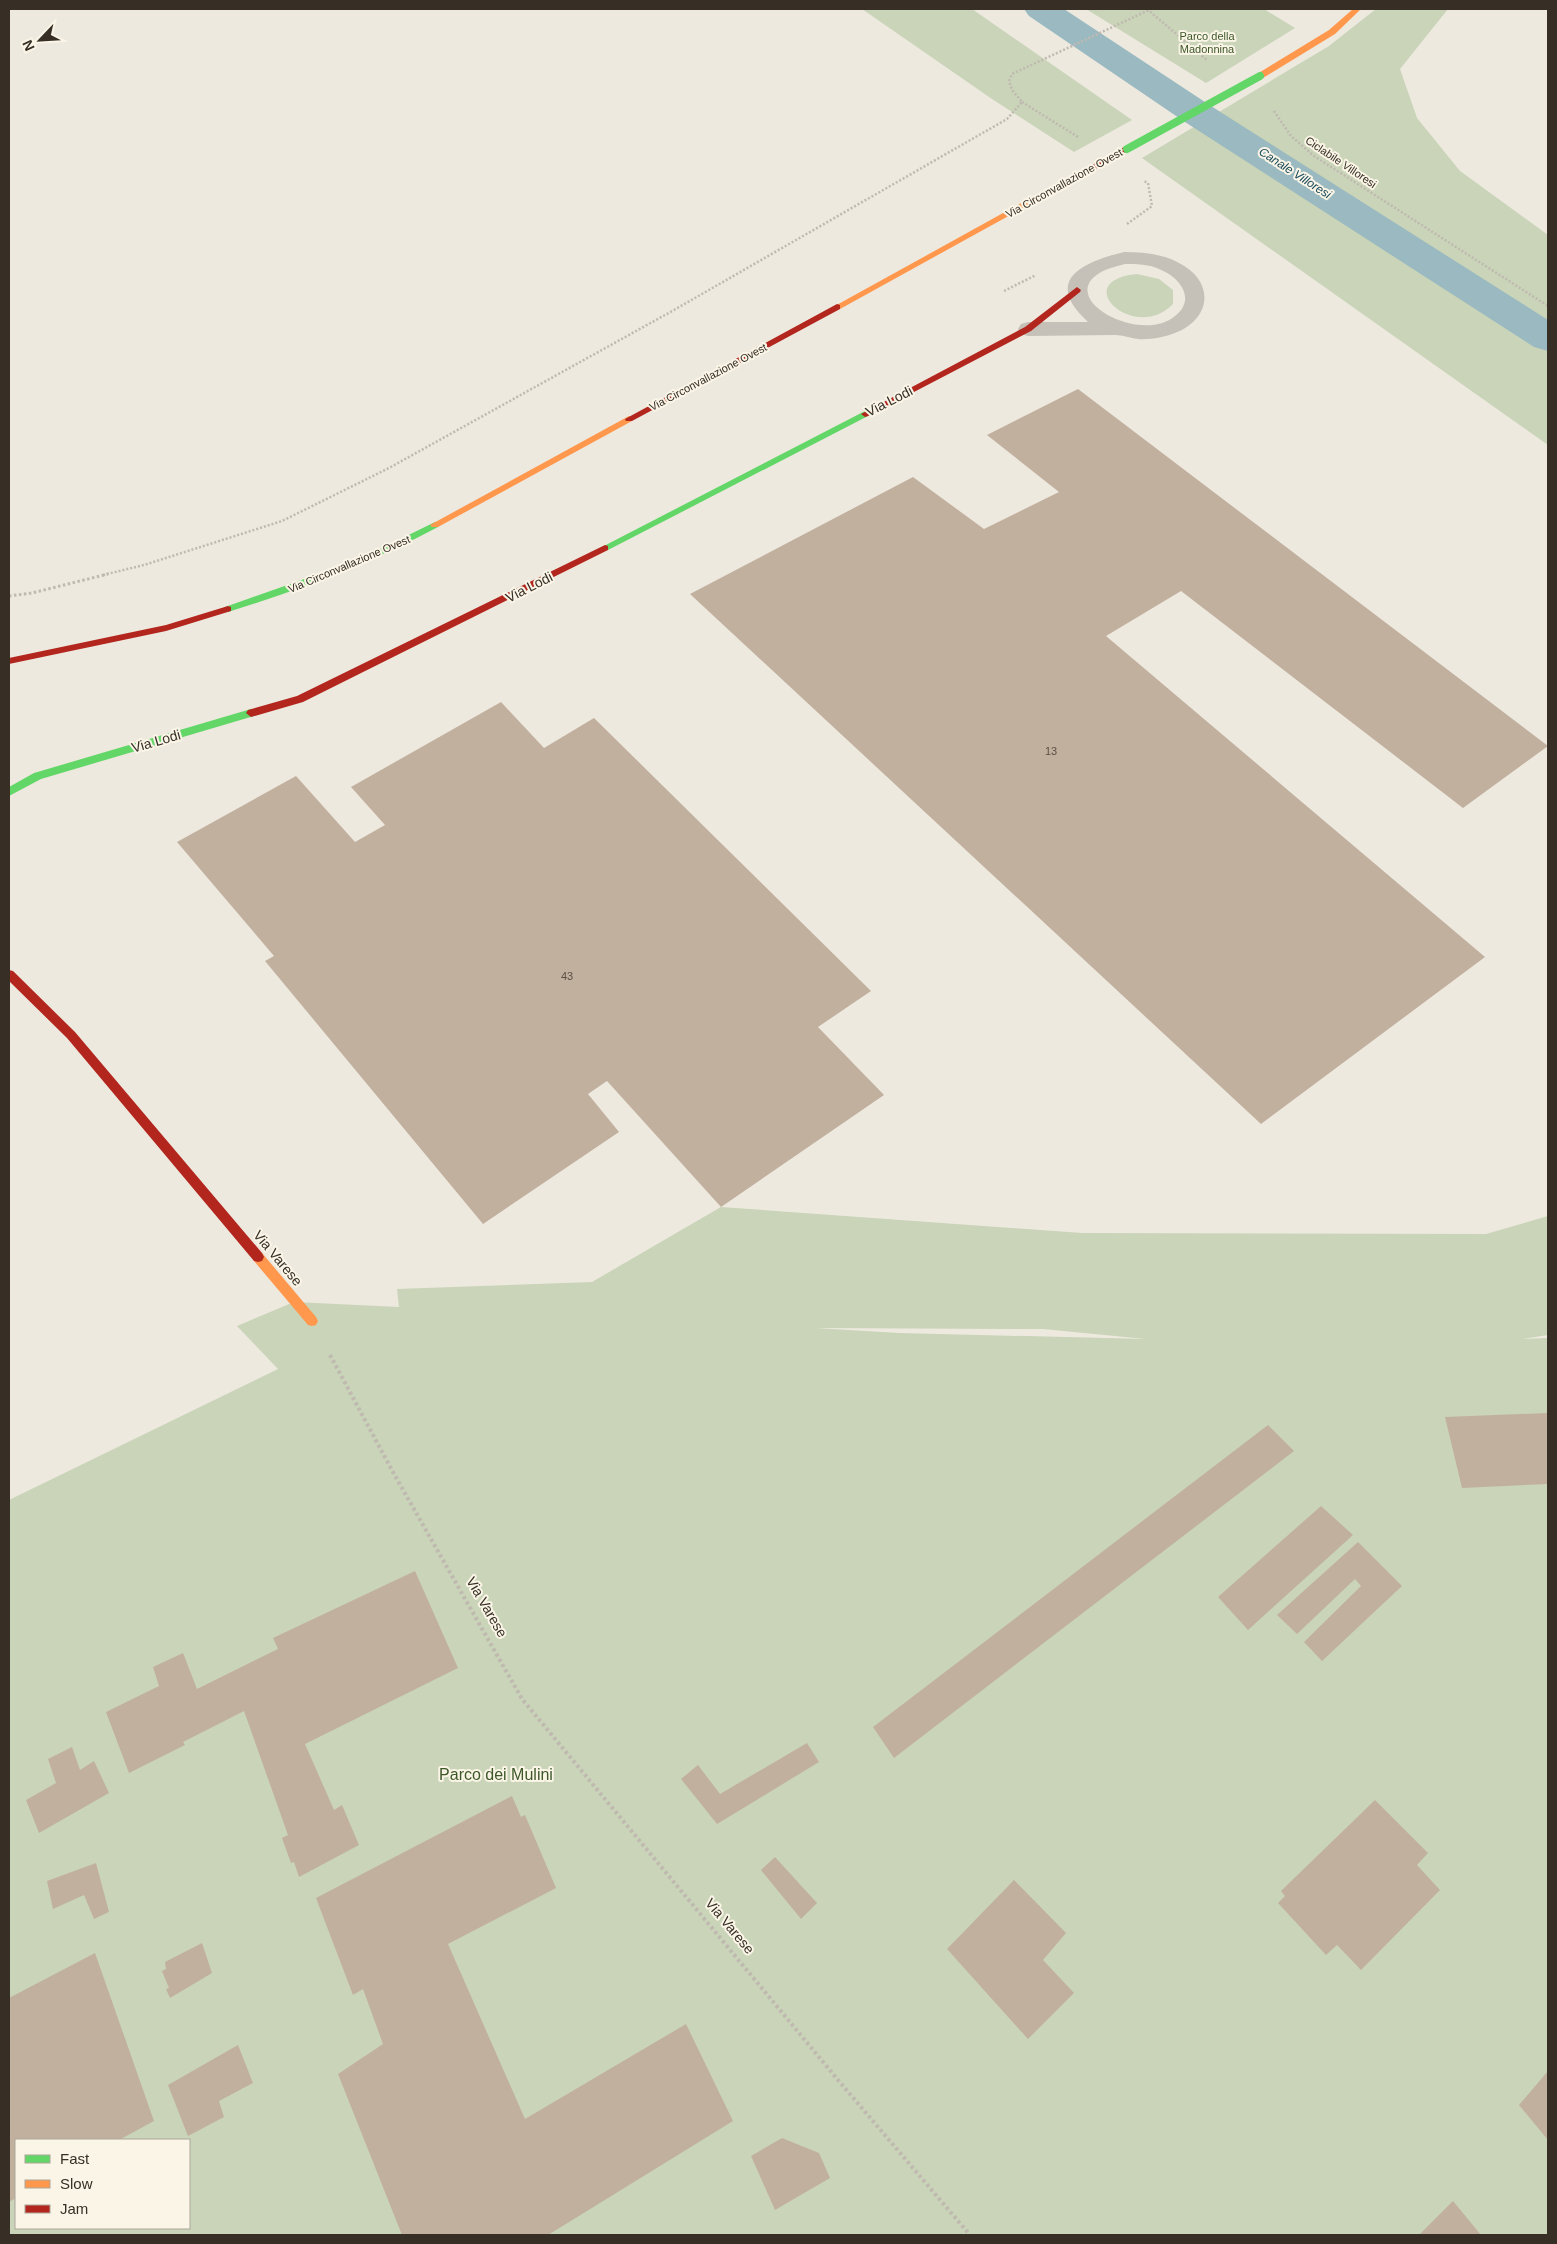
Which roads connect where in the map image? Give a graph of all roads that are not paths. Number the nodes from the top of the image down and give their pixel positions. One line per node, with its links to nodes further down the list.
1 (1357, 9): 5 (main road, Via Circonvallazione Ovest, bridge)
2 (1077, 290): 3 (main road, Via Lodi); 4 (street); 4 (street)
3 (1028, 329): 4 (street, Via Lodi); 6 (main road, Via Lodi)
4 (1118, 329)
5 (9, 659)
6 (9, 792)
7 (9, 974): 8 (main road, Via Varese)
8 (312, 1321)

